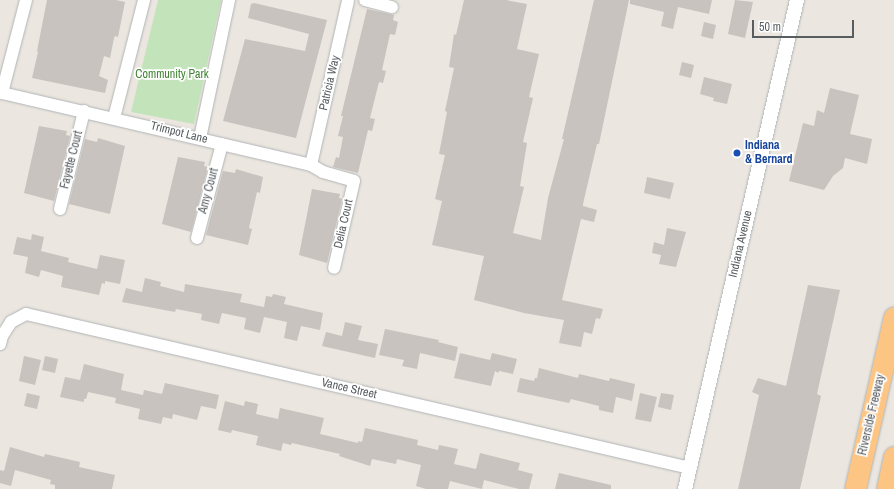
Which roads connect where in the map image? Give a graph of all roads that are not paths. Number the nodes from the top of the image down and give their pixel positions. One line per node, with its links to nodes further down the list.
1 (26, 0): 8 (street)
2 (144, 0): 10 (street)
3 (228, 0): 11 (street)
4 (348, 0): 13 (street, Patricia Way)
5 (365, 0): 7 (street)
6 (796, 0): 21 (street, Indiana Avenue)
7 (392, 7)
8 (1, 94): 9 (street, Trimpot Lane)
9 (84, 111): 10 (street, Trimpot Lane); 15 (street, Fayette Court)
10 (114, 118): 11 (street, Trimpot Lane)
11 (200, 138): 12 (street, Trimpot Lane)
12 (222, 144): 13 (street, Trimpot Lane); 16 (street, Amy Court)
13 (311, 165): 14 (street, Trimpot Lane)
14 (354, 181): 17 (street, Delia Court)
15 (60, 209)
16 (196, 238)
17 (334, 268)
18 (894, 317): 23 (highway, Riverside Freeway)
19 (0, 344): 21 (street, Vance Street)
20 (894, 457): 24 (highway)
21 (690, 468): 22 (street, Indiana Avenue)
22 (685, 489)
23 (855, 489)
24 (887, 489)

